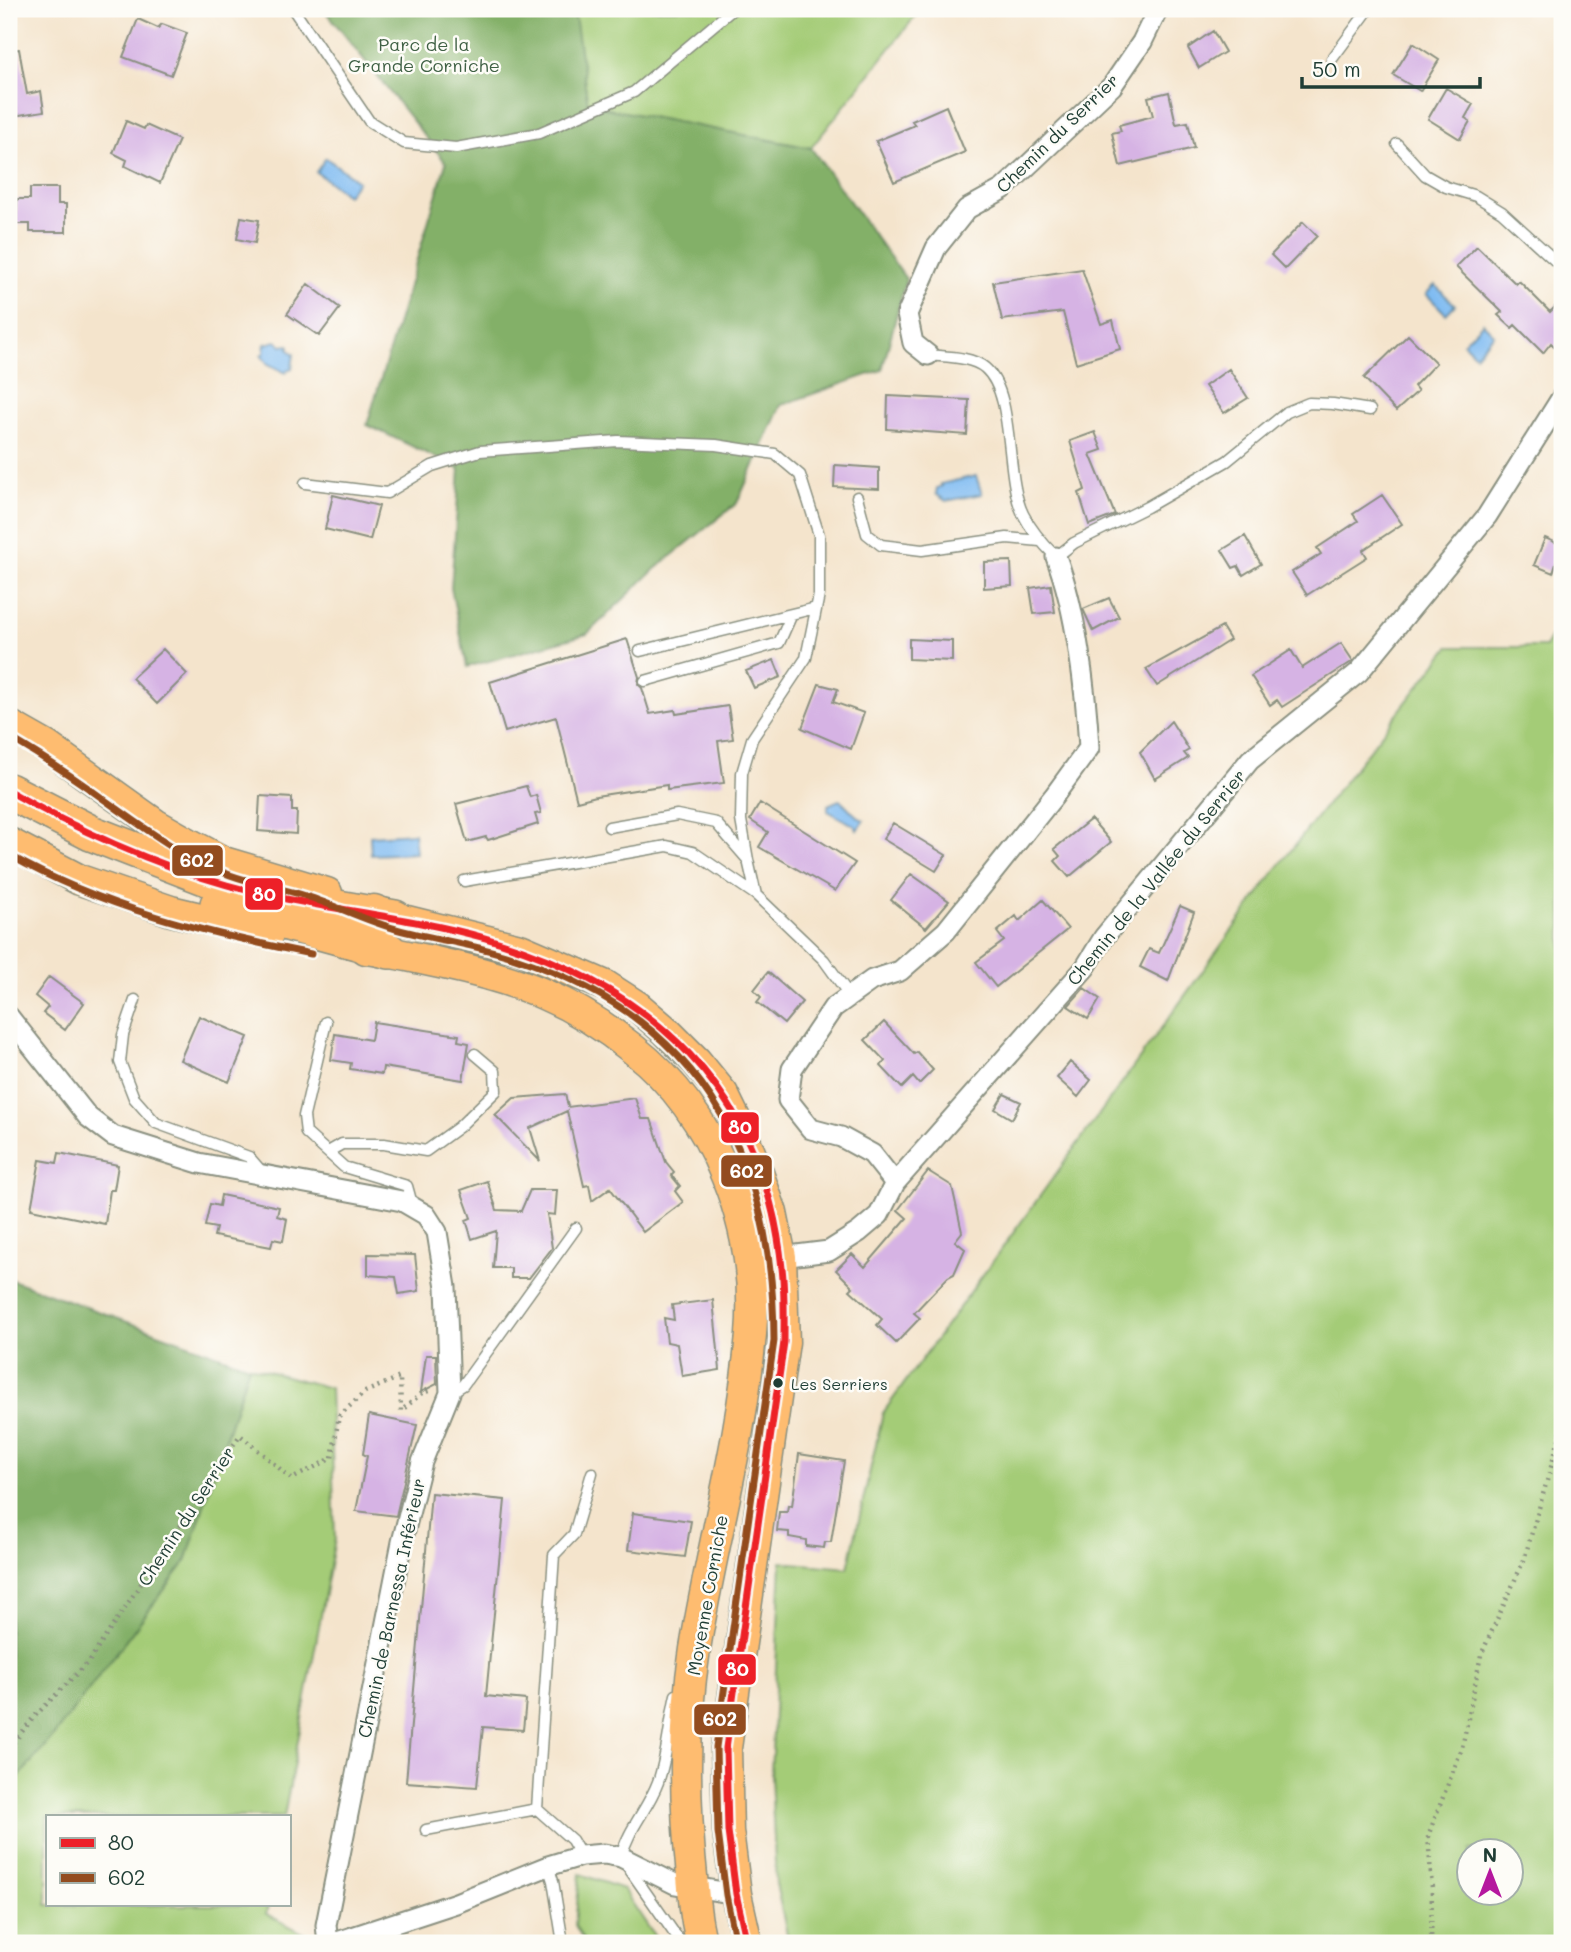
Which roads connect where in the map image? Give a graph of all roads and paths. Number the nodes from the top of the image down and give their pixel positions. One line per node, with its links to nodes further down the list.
1 (293, 9): 2 (lane)
2 (733, 9)
3 (1158, 9): 8 (street, Chemin du Serrier)
4 (1368, 9): 5 (lane)
5 (1332, 59)
6 (1397, 144): 7 (lane)
7 (1562, 267)
8 (928, 355): 13 (lane, Chemin du Serrier)
9 (1562, 397): 36 (street, Chemin de la Vallée du Serrier)
10 (1370, 410): 14 (lane)
11 (305, 484): 15 (lane)
12 (857, 497): 13 (lane)
13 (1040, 541): 14 (lane, Chemin du Serrier)
14 (1056, 557): 29 (street, Chemin du Serrier)
15 (816, 608): 16 (lane); 25 (lane)
16 (792, 614): 17 (lane); 18 (lane)
17 (640, 651)
18 (645, 681)
19 (9, 725): 28 (main road)
20 (9, 791): 23 (highway)
21 (9, 815): 23 (highway)
22 (609, 827): 25 (lane)
23 (86, 843): 28 (highway)
24 (9, 844): 28 (main road)
25 (748, 860): 27 (lane)
26 (464, 881): 27 (lane)
27 (757, 895): 29 (lane)
28 (392, 935): 39 (main road); 43 (main road, Moyenne Corniche)
29 (850, 996): 36 (street)
30 (135, 1000): 35 (lane)
31 (9, 1017): 35 (street, Chemin de Barnessa Inférieur)
32 (326, 1022): 34 (lane)
33 (475, 1054): 34 (lane)
34 (328, 1152): 37 (lane)
35 (265, 1175): 37 (street, Chemin de Barnessa Inférieur)
36 (895, 1183): 39 (street, Chemin de la Vallée du Serrier)
37 (413, 1208): 40 (street, Chemin de Barnessa Inférieur)
38 (576, 1228): 40 (lane)
39 (781, 1264): 51 (main road)
40 (450, 1388): 44 (path, Chemin du Serrier); 52 (street, Chemin de Barnessa Inférieur)
41 (1562, 1429): 58 (path)
42 (592, 1473): 45 (lane)
43 (696, 1646): 48 (lane); 50 (main road, Moyenne Corniche)
44 (9, 1748)
45 (537, 1809): 46 (lane); 47 (lane)
46 (426, 1830)
47 (581, 1856): 48 (street); 49 (street)
48 (621, 1857): 50 (street); 55 (lane)
49 (548, 1866): 53 (street); 54 (lane)
50 (693, 1888): 51 (street); 56 (main road, Moyenne Corniche)
51 (736, 1894): 57 (main road)
52 (328, 1943)
53 (334, 1943)
54 (563, 1943)
55 (681, 1943)
56 (702, 1943)
57 (747, 1943)
58 (1431, 1943)

